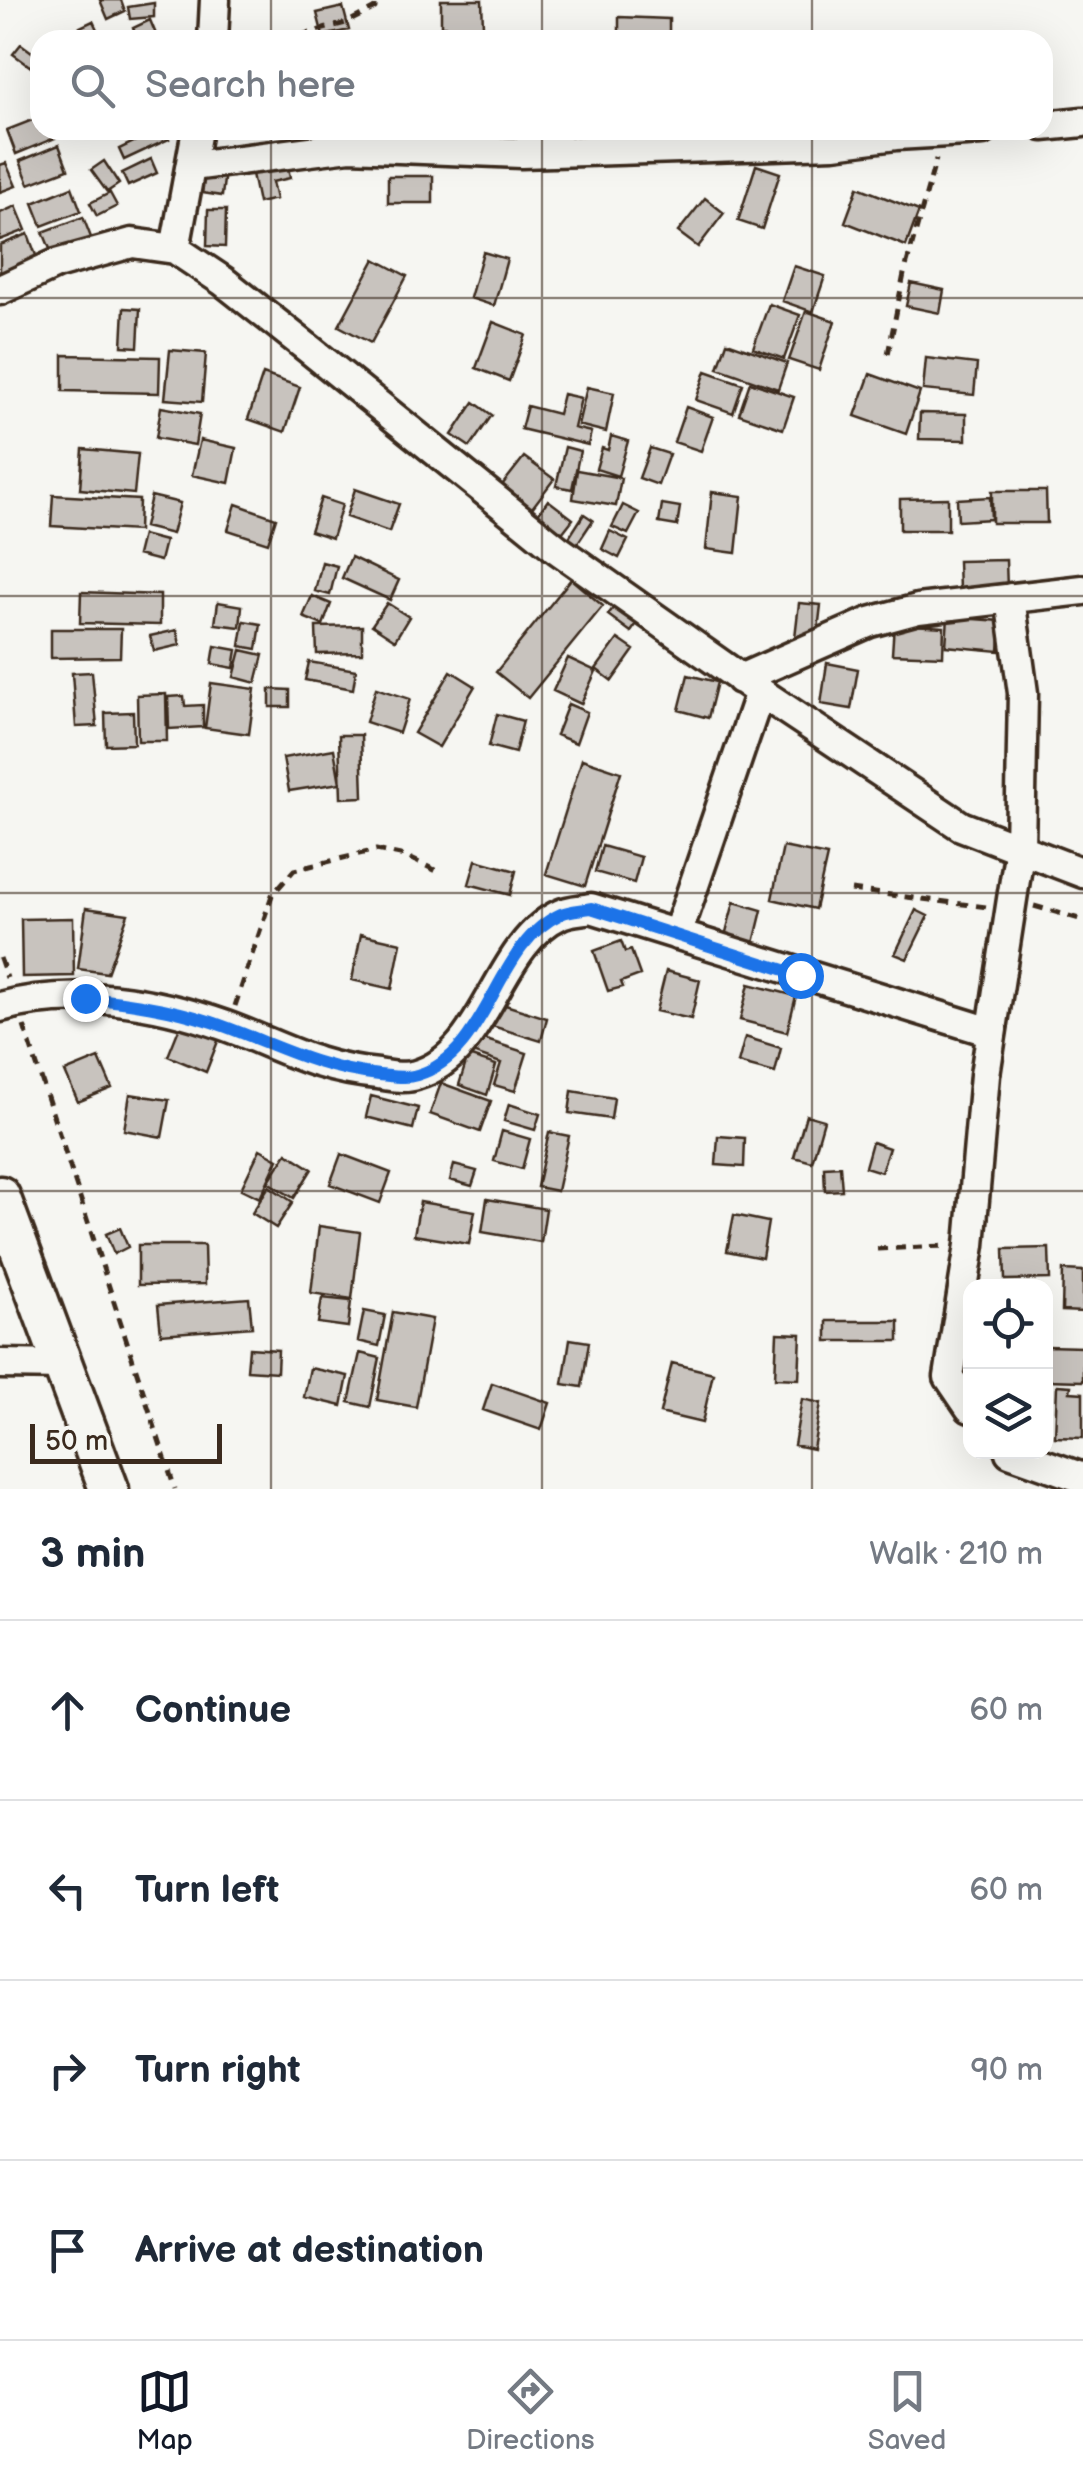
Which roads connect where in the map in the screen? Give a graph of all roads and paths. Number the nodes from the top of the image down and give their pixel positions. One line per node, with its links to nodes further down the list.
1 (215, 0): 3 (street)
2 (375, 0): 4 (path)
3 (214, 30)
4 (320, 30)
5 (1083, 122): 6 (street)
6 (1053, 125)
7 (196, 140): 10 (street)
8 (863, 140): 10 (street)
9 (940, 140): 13 (path)
10 (192, 166): 11 (street)
11 (175, 249): 12 (street); 16 (street)
12 (0, 290)
13 (888, 354)
14 (1083, 590): 15 (street)
15 (1010, 598): 16 (street); 17 (street)
16 (750, 686): 17 (street); 22 (street)
17 (1020, 846): 19 (street); 21 (street)
18 (441, 873): 25 (path)
19 (1083, 873)
20 (851, 890): 21 (path)
21 (1009, 910): 26 (street)
22 (677, 935): 25 (street); 26 (street)
23 (0, 958): 24 (path)
24 (8, 1005): 25 (street); 36 (path)
25 (225, 1026)
26 (991, 1032): 28 (street)
27 (0, 1196): 31 (main road)
28 (970, 1245): 29 (path); 32 (street)
29 (877, 1249)
30 (0, 1364): 31 (street)
31 (64, 1365): 35 (main road)
32 (963, 1398)
33 (1030, 1459): 34 (street)
34 (1083, 1478)
35 (109, 1489)
36 (175, 1489)

